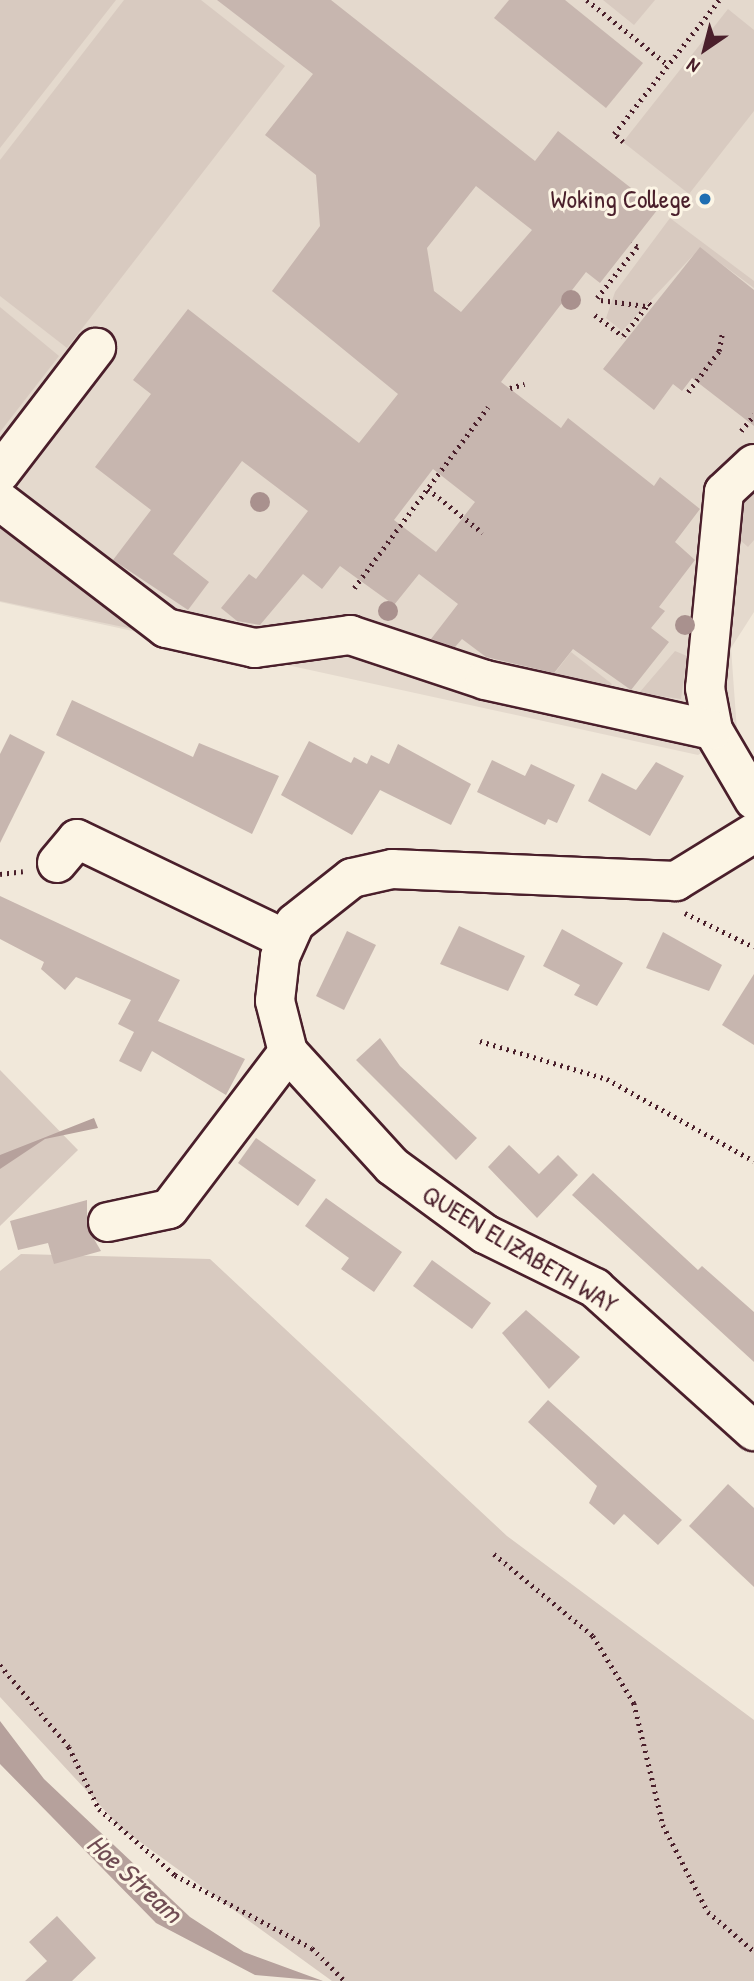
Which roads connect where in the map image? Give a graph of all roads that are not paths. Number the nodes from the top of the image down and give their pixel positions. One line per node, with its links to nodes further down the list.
1 (96, 348): 3 (street)
2 (748, 448): 5 (street)
3 (0, 473)
4 (0, 501): 5 (street)
5 (713, 730): 6 (street)
6 (754, 800)
7 (754, 833): 9 (street)
8 (57, 863): 9 (street)
9 (285, 939): 10 (street, QUEEN ELIZABETH WAY)
10 (288, 1052): 11 (street); 12 (street, QUEEN ELIZABETH WAY)
11 (108, 1222)
12 (754, 1432)

